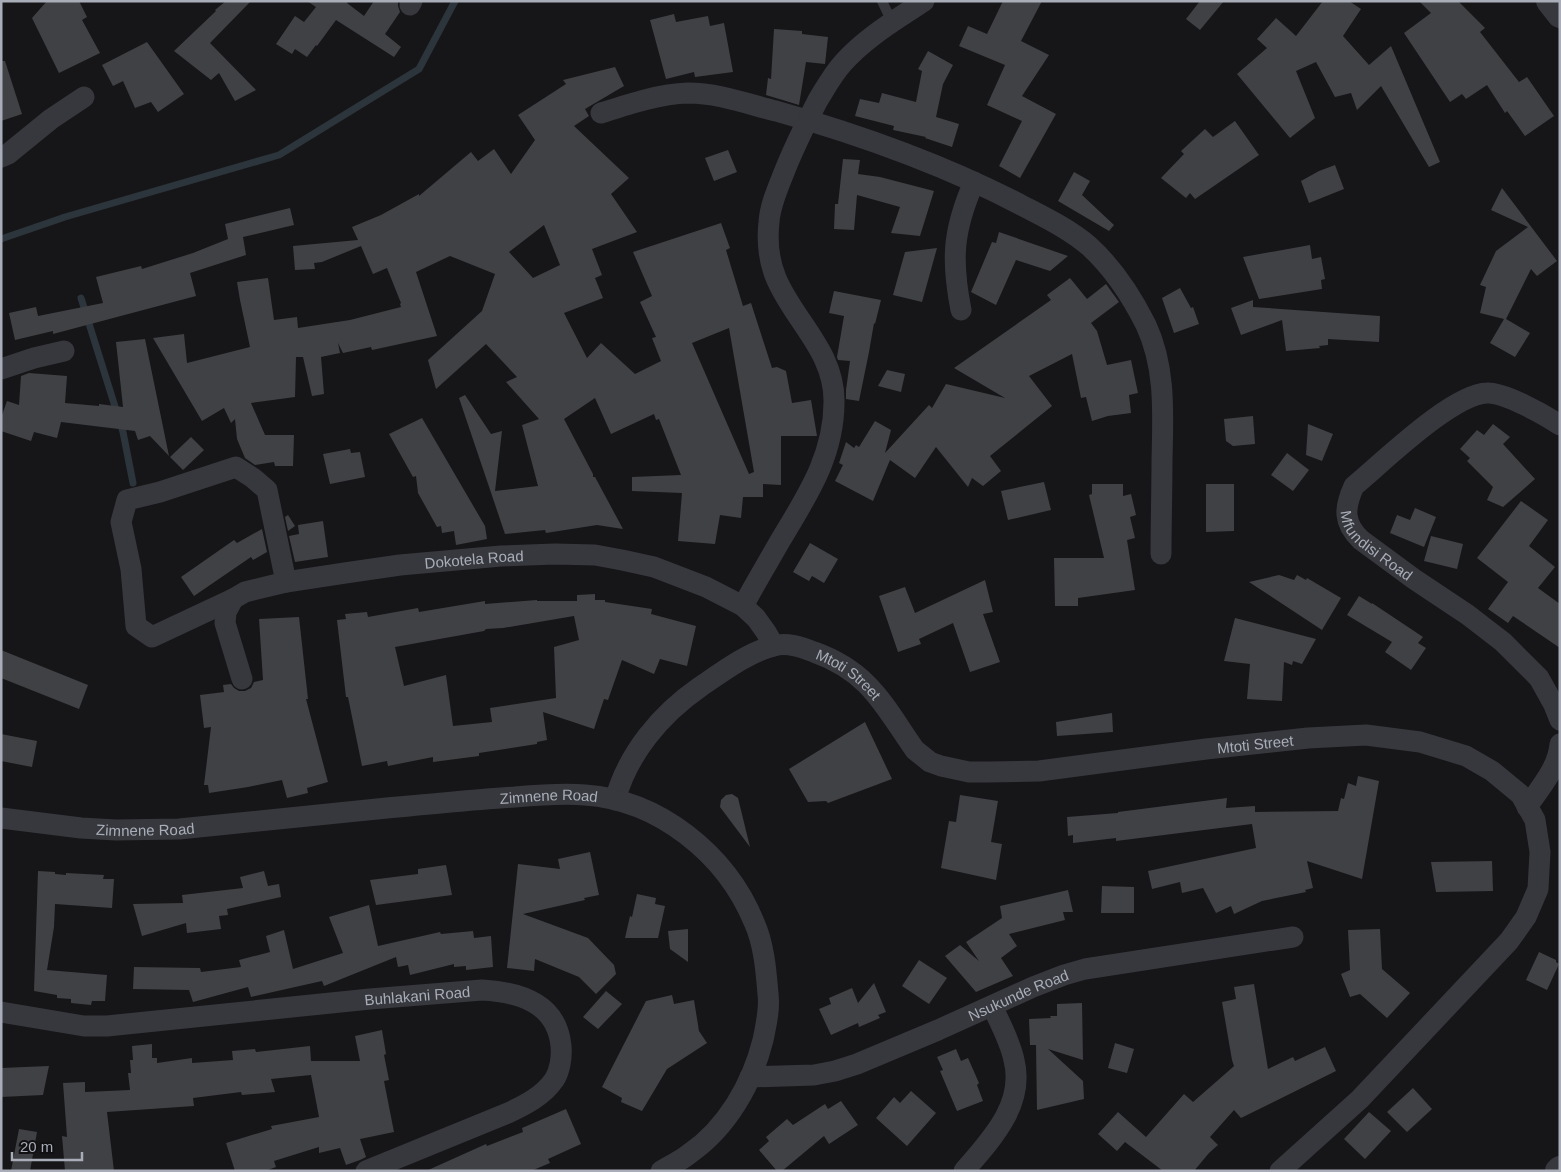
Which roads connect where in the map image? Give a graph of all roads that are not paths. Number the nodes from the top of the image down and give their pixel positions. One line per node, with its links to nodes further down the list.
1 (882, 1): 5 (lane)
2 (924, 1): 5 (street)
3 (1549, 1): 4 (street)
4 (1560, 15)
5 (892, 22): 8 (street)
6 (84, 97): 9 (street)
7 (601, 112): 8 (street)
8 (807, 120): 10 (street); 18 (street)
9 (1, 156)
10 (974, 182): 11 (street); 15 (street)
11 (961, 310)
12 (64, 351): 13 (street)
13 (1, 369)
14 (1560, 425): 21 (street, Mfundisi Road)
15 (1160, 554)
16 (286, 582): 17 (street, Dokotela Road); 17 (street, Dokotela Road); 18 (street, Dokotela Road)
17 (233, 600): 20 (street)
18 (743, 606): 19 (street, Dokotela Road)
19 (774, 646): 23 (street, Mtoti Street); 24 (street, Mtoti Street)
20 (242, 679)
21 (1560, 720)
22 (1560, 744): 24 (street)
23 (615, 800): 25 (street, Zimnene Road); 29 (street, Zimnene Road)
24 (1527, 806): 33 (street, Mtoti Street)
25 (1, 818)
26 (1293, 937): 27 (street, Nsukunde Road)
27 (992, 1006): 29 (street, Nsukunde Road); 32 (street)
28 (1, 1012): 30 (street, Buhlakani Road)
29 (750, 1077): 31 (street, Zimnene Road)
30 (366, 1171)
31 (661, 1171)
32 (964, 1171)
33 (1280, 1171)

